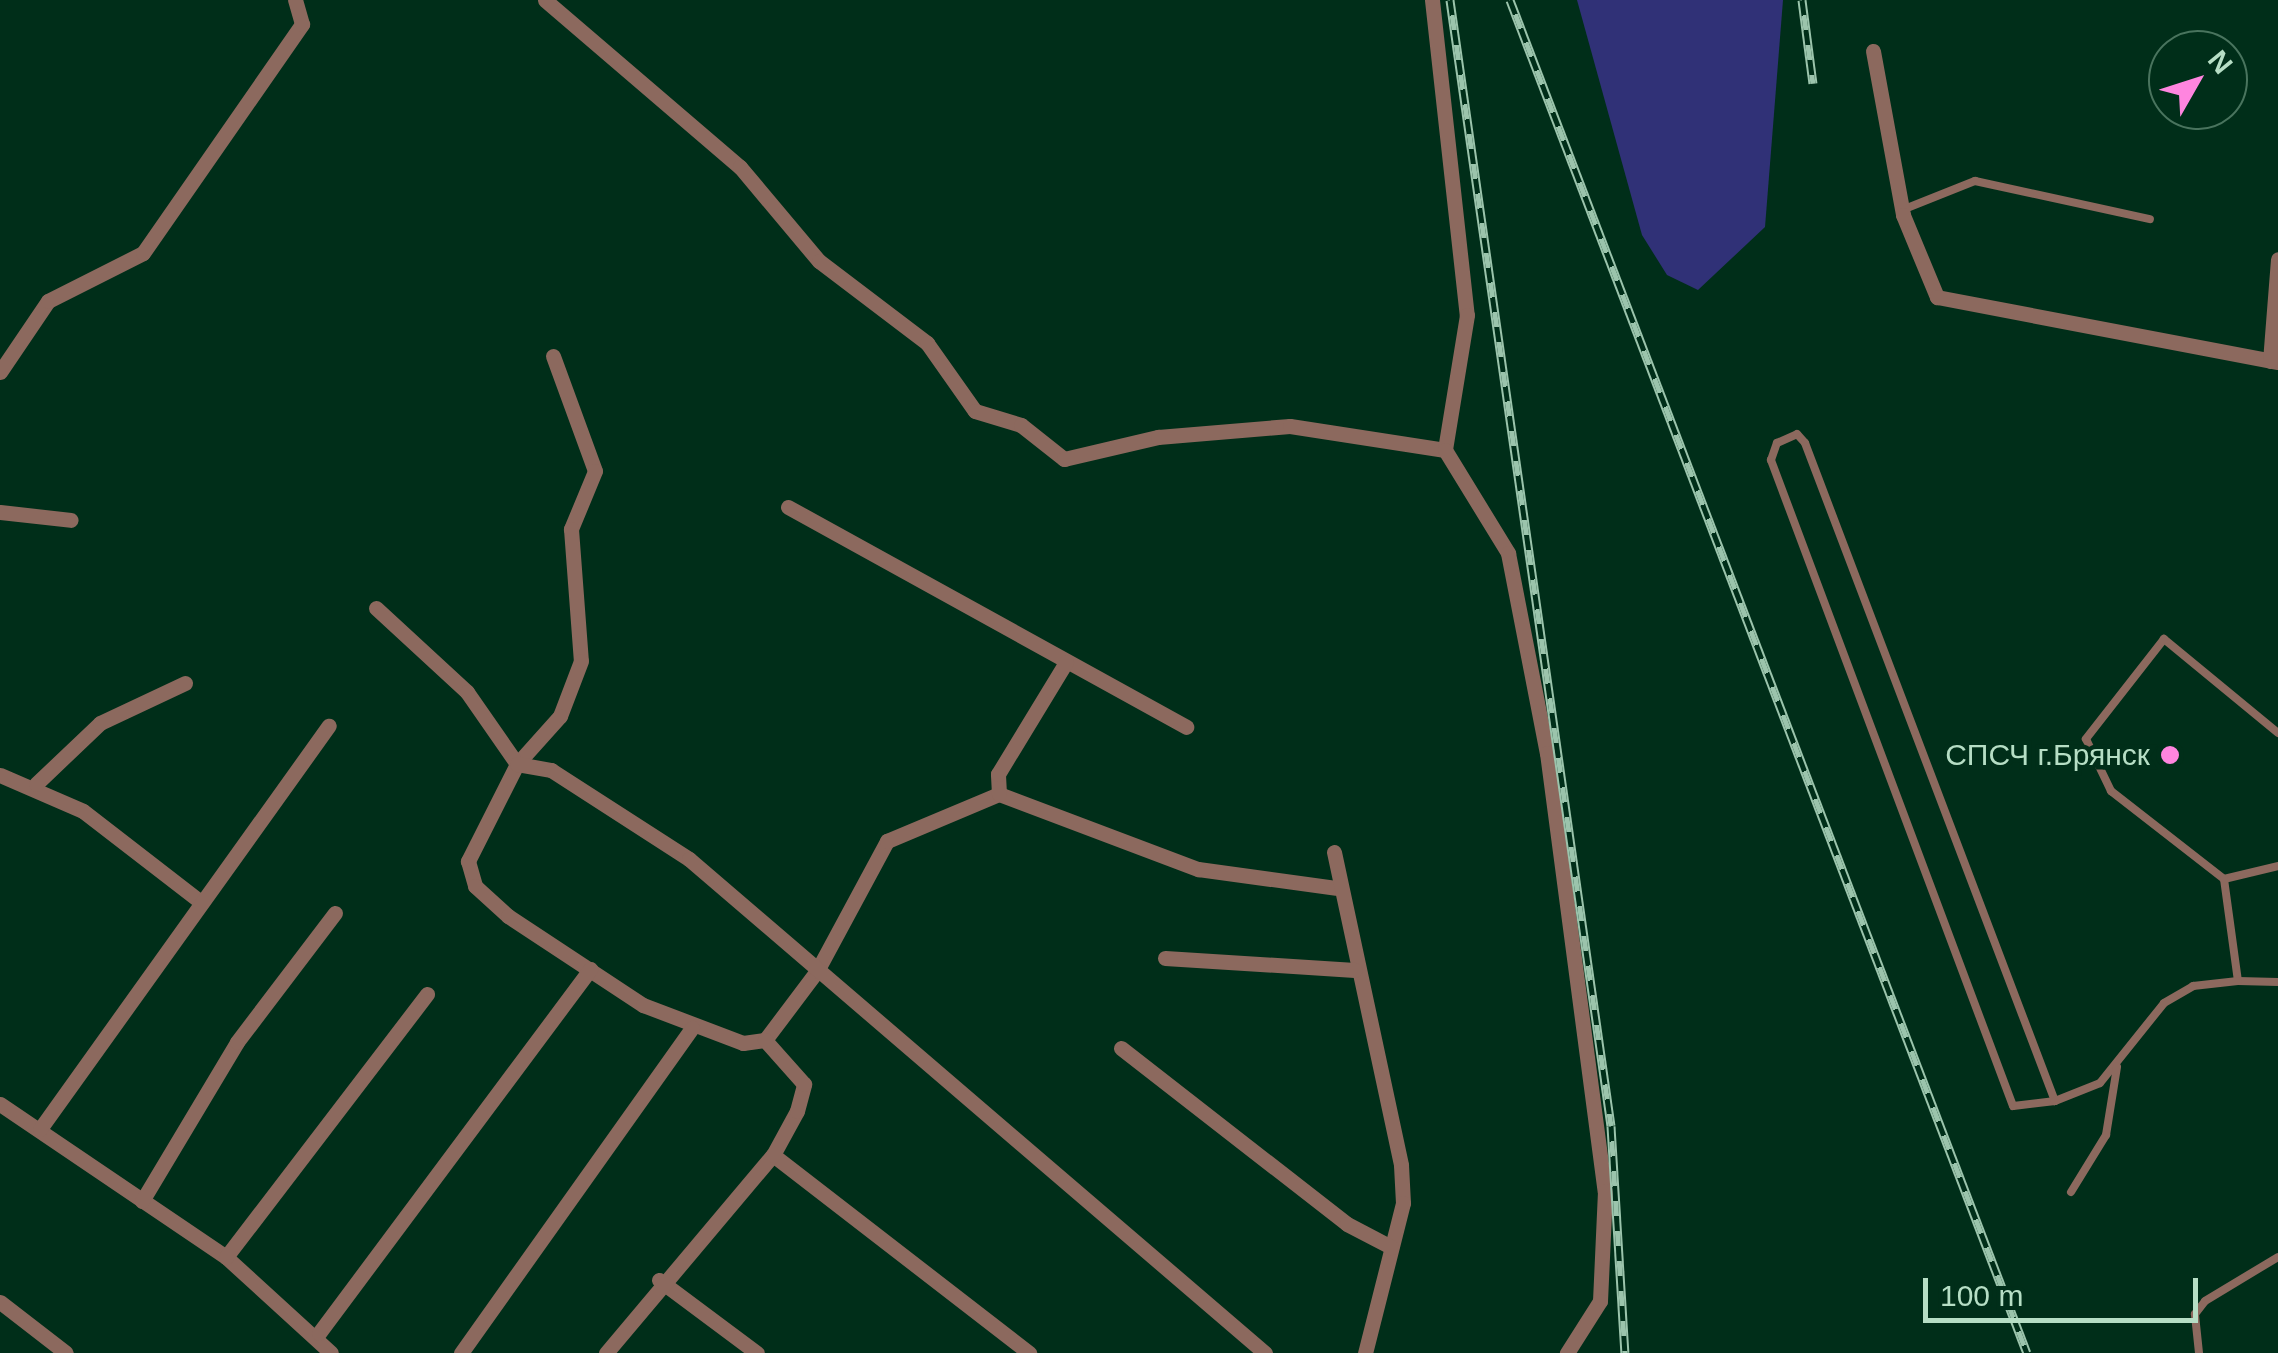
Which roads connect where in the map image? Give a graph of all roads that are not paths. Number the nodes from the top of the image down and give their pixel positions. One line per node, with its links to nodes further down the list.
1 (295, 0): 10 (street)
2 (544, 0): 11 (street)
3 (1432, 0): 11 (street)
4 (1873, 51): 5 (street)
5 (1902, 210): 6 (lane); 9 (street)
6 (2150, 219)
7 (2278, 259): 9 (street)
8 (553, 356): 21 (street)
9 (2274, 361)
10 (0, 372)
11 (1445, 450): 61 (street)
12 (788, 507): 16 (street)
13 (0, 512): 14 (street)
14 (71, 520)
15 (376, 608): 21 (street)
16 (1066, 662): 19 (street); 24 (street)
17 (185, 683): 23 (street)
18 (329, 726): 29 (street)
19 (1186, 727)
20 (2278, 733): 27 (lane)
21 (517, 764): 32 (street); 34 (street)
22 (0, 775): 23 (street)
23 (36, 784): 29 (street)
24 (999, 794): 28 (street); 34 (street)
25 (1334, 852): 28 (street)
26 (2278, 866): 27 (lane)
27 (2224, 879): 35 (lane)
28 (1336, 888): 33 (street)
29 (198, 900): 44 (street)
30 (334, 913): 47 (street)
31 (1165, 958): 33 (street)
32 (590, 969): 38 (street); 53 (street)
33 (1355, 970): 48 (street)
34 (817, 971): 39 (street); 59 (street)
35 (2238, 981): 36 (lane); 41 (lane)
36 (2278, 982)
37 (427, 994): 49 (street)
38 (692, 1028): 39 (street); 55 (street)
39 (765, 1040): 45 (street)
40 (1121, 1048): 48 (street)
41 (2117, 1067): 42 (lane); 46 (lane)
42 (2055, 1100): 42 (lane)
43 (0, 1104): 44 (street)
44 (40, 1129): 47 (street)
45 (773, 1155): 51 (street); 58 (street)
46 (2070, 1192)
47 (142, 1201): 49 (street)
48 (1391, 1247): 60 (street)
49 (226, 1257): 53 (street)
50 (2278, 1257): 62 (lane)
51 (659, 1280): 56 (street); 57 (street)
52 (0, 1302): 54 (street)
53 (323, 1347)
54 (66, 1353)
55 (462, 1353)
56 (606, 1353)
57 (757, 1353)
58 (1029, 1353)
59 (1265, 1353)
60 (1365, 1353)
61 (1567, 1353)
62 (2199, 1353)

